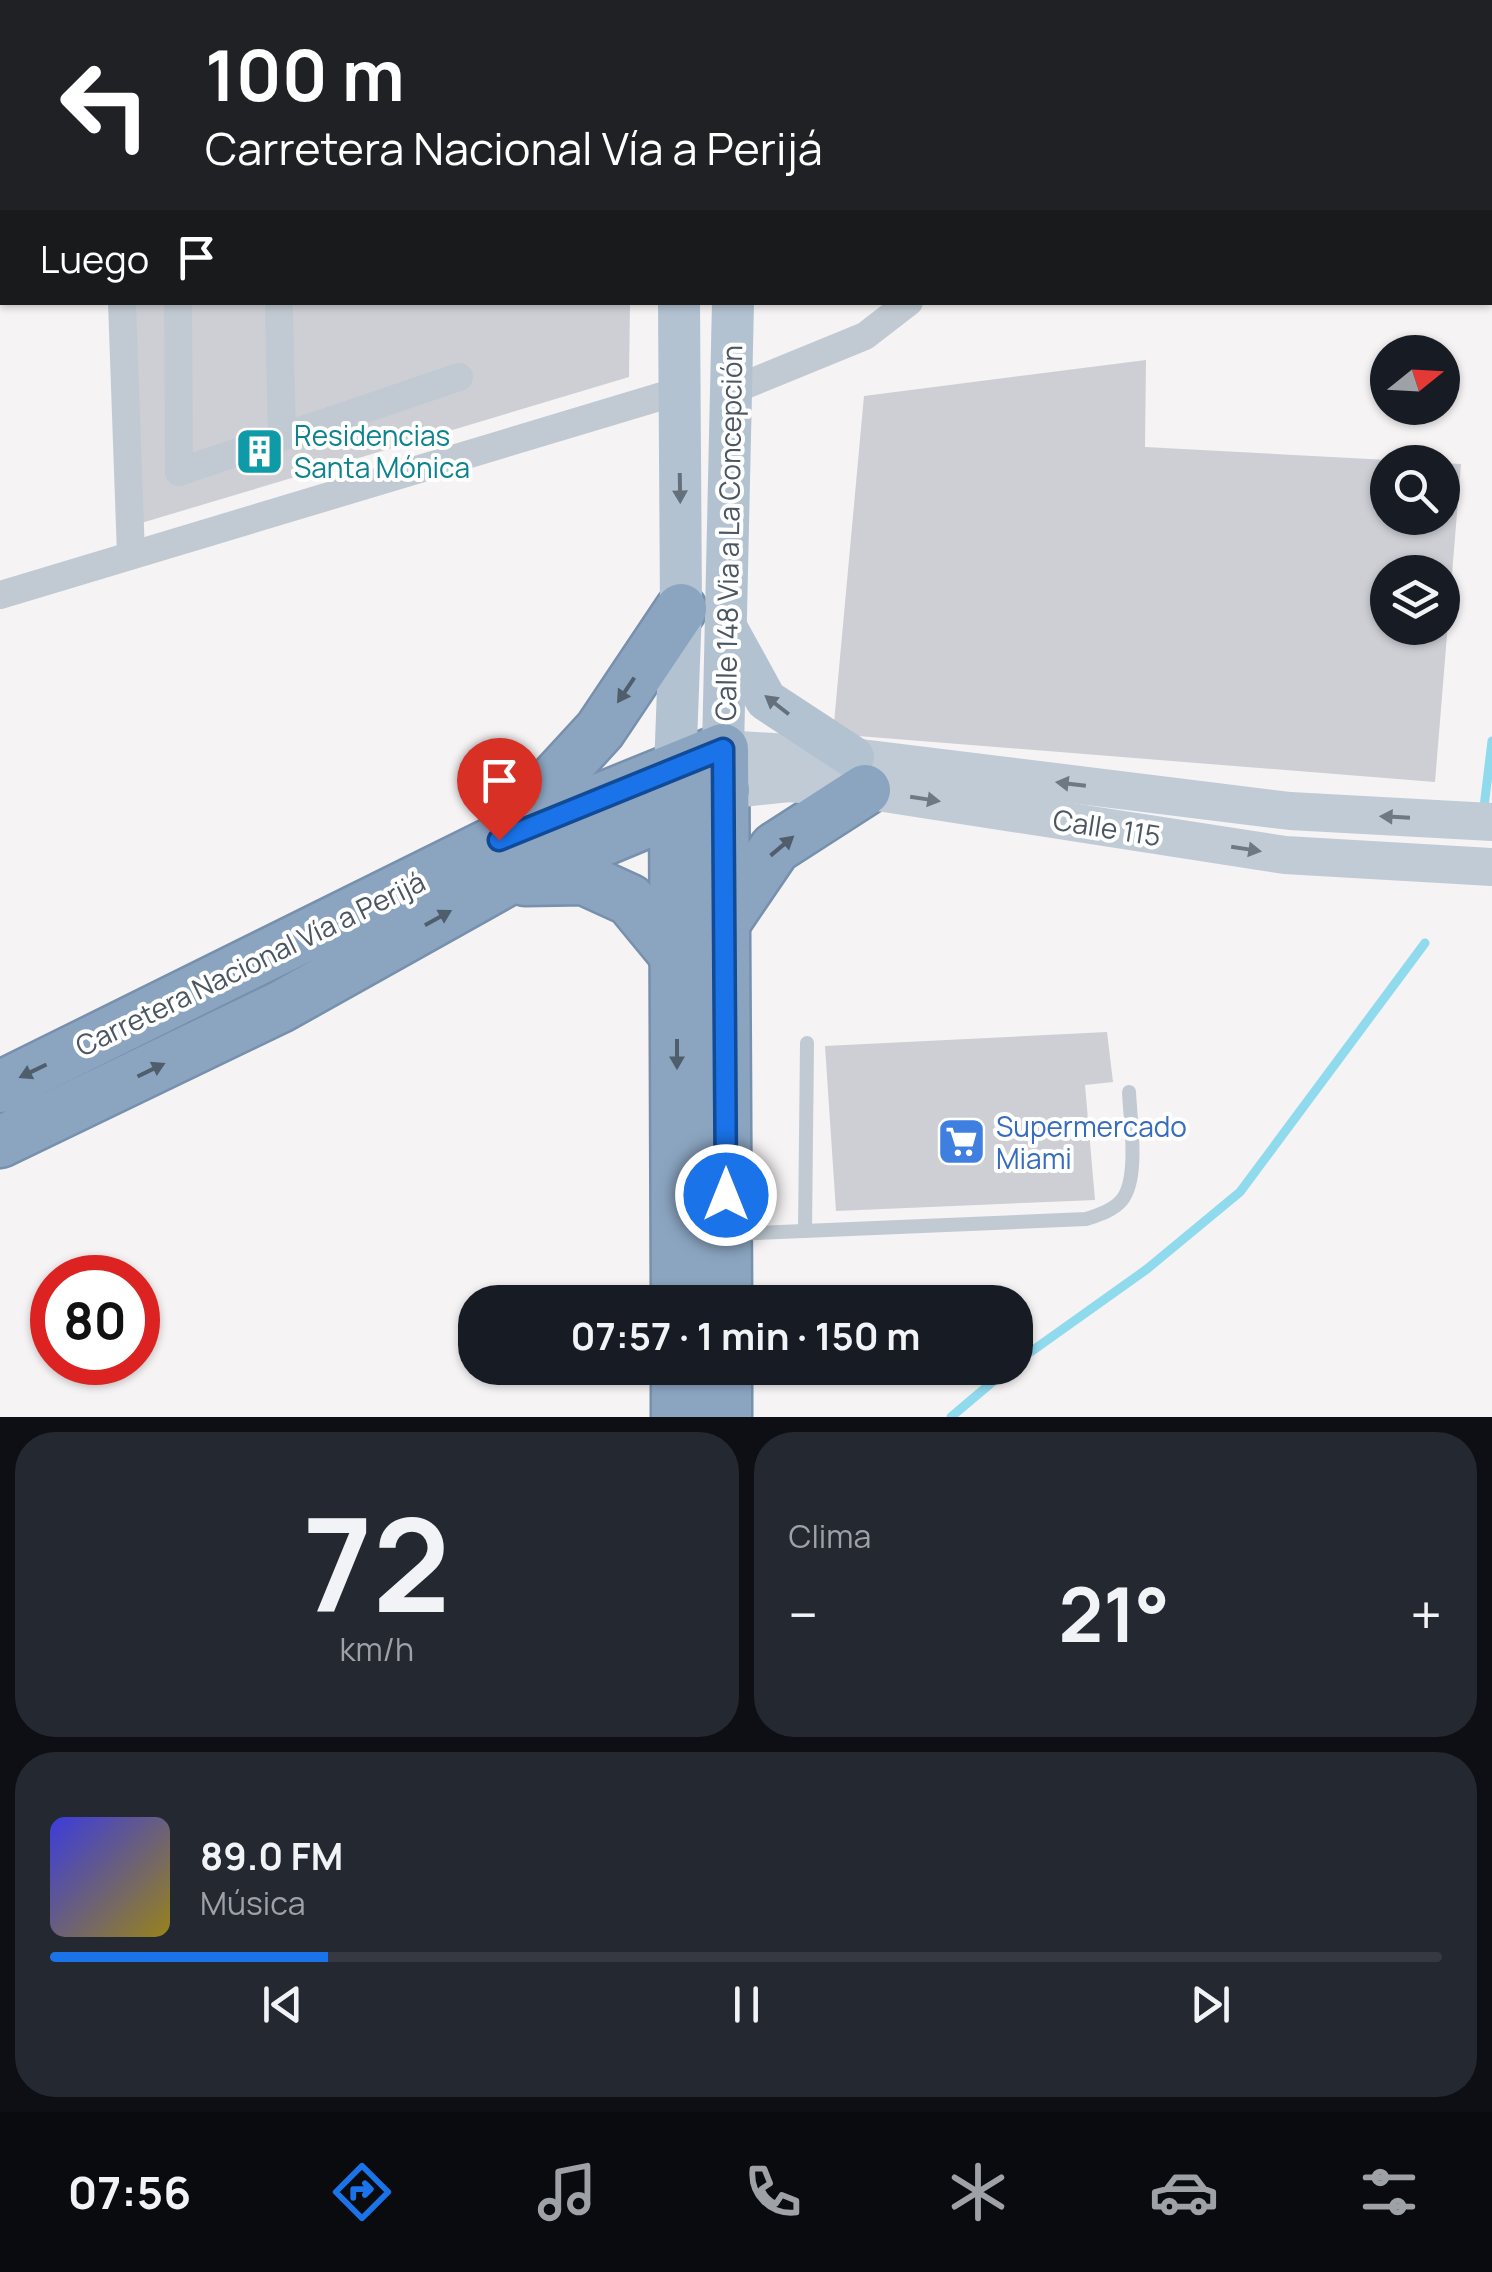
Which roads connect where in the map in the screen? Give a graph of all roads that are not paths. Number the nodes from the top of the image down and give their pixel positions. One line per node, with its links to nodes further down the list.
1 (122, 305): 11 (street)
2 (178, 305): 10 (street)
3 (679, 305): 8 (main road, Calle 148 Via a La Concepción)
4 (733, 305): 9 (main road, Calle 148 Via a La Concepción)
5 (905, 305): 9 (street)
6 (279, 310): 10 (street)
7 (459, 377): 10 (street)
8 (678, 390): 11 (street); 13 (main road, Calle 148 Via a La Concepción, one-way to 13)
9 (733, 390): 14 (main road, Calle 148 Via a La Concepción)
10 (282, 437)
11 (131, 555): 12 (street)
12 (0, 595)
13 (681, 609): 17 (main road, Calle 148 Via a La Concepción); 19 (highway, one-way to 19)
14 (727, 629): 15 (main road, Calle 148 Via a La Concepción); 16 (main road, one-way to 14)
15 (724, 769): 16 (street, Calle 115); 17 (highway, Carretera Nacional Vía a Perijá); 21 (highway, Calle 148 Via a La Concepción)
16 (859, 774): 18 (street, Calle 115, one-way to 16); 20 (street, Calle 115, one-way to 20); 21 (highway, one-way to 16)
17 (675, 788): 19 (highway, Carretera Nacional Vía a Perijá); 22 (highway, Calle 148 Via a La Concepción)
18 (1492, 822)
19 (502, 860): 22 (highway); 24 (highway, Carretera Nacional Vía a Perijá, one-way to 24); 26 (highway, Carretera Nacional Vía a Perijá, one-way to 19)
20 (1492, 867)
21 (724, 923): 28 (highway, Calle 148 Via a La Concepción)
22 (676, 956): 29 (highway, Calle 148 Via a La Concepción, one-way to 29)
23 (807, 1043): 27 (lane)
24 (0, 1087)
25 (1129, 1092): 27 (lane)
26 (0, 1142)
27 (805, 1231): 28 (lane)
28 (726, 1234): 30 (highway, Calle 148 Via a La Concepción)
29 (677, 1285)
30 (726, 1285)
31 (677, 1385): 33 (highway)
32 (726, 1385): 34 (highway)
33 (677, 1417)
34 (726, 1417)

